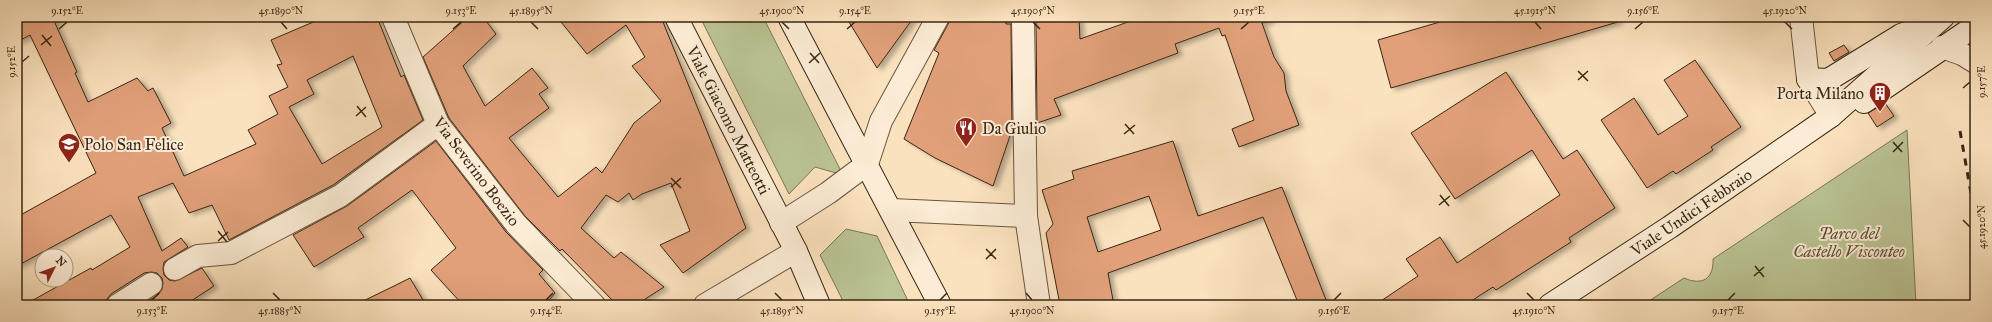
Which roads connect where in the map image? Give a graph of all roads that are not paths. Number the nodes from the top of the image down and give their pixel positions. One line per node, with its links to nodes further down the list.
1 (393, 17): 13 (street, Via Severino Boezio)
2 (676, 17): 17 (street, Viale Giacomo Matteotti)
3 (789, 17): 14 (street)
4 (938, 17): 14 (street)
5 (1023, 17): 16 (street)
6 (1801, 17): 11 (street)
7 (1939, 20): 11 (street); 12 (street, Viale Undici Febbraio)
8 (1975, 26): 9 (street, Viale Undici Febbraio)
9 (1942, 47): 10 (street); 12 (street, Viale Undici Febbraio)
10 (1975, 62)
11 (1808, 79): 12 (street)
12 (1831, 116): 27 (street, Viale Undici Febbraio)
13 (438, 124): 19 (street); 22 (street, Via Severino Boezio)
14 (867, 164): 15 (street); 17 (street)
15 (892, 210): 16 (street); 25 (street)
16 (1026, 216): 26 (street)
17 (781, 223): 18 (street, Viale Giacomo Matteotti)
18 (796, 252): 23 (street); 24 (street, Viale Giacomo Matteotti)
19 (175, 270)
20 (151, 284): 21 (street)
21 (118, 305)
22 (594, 305)
23 (705, 305)
24 (819, 305)
25 (940, 305)
26 (1039, 305)
27 (1550, 305)

